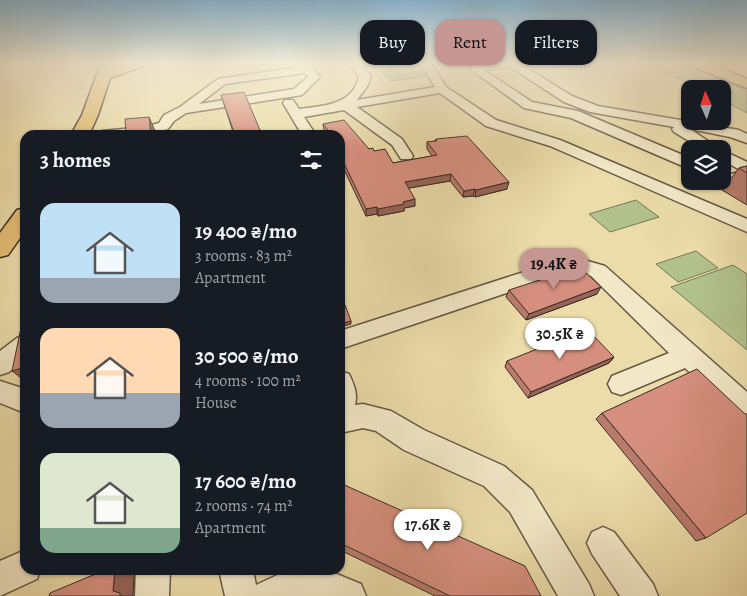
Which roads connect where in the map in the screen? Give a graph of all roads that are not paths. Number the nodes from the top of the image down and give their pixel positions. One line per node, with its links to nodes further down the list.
1 (99, 91): 16 (main road)
2 (208, 91): 12 (lane)
3 (299, 91): 9 (lane)
4 (359, 91): 10 (lane)
5 (432, 91): 10 (lane)
6 (445, 91): 28 (lane)
7 (507, 91): 14 (lane)
8 (555, 91): 11 (lane)
9 (284, 94): 12 (lane); 13 (lane)
10 (344, 106): 13 (lane); 21 (lane)
11 (595, 109): 14 (lane); 15 (lane)
12 (182, 110): 17 (lane)
13 (296, 114): 18 (lane)
14 (571, 114): 23 (lane)
15 (668, 122): 19 (lane); 20 (lane)
16 (83, 130)
17 (154, 130)
18 (306, 130)
19 (747, 139)
20 (698, 140)
21 (406, 156)
22 (731, 159): 24 (lane)
23 (681, 160)
24 (747, 168)
25 (747, 175): 26 (lane)
26 (731, 179)
27 (20, 222): 29 (main road)
28 (747, 226)
29 (0, 249)
30 (345, 338): 32 (lane)
31 (20, 349): 33 (lane)
32 (688, 356): 34 (lane); 37 (lane)
33 (0, 365)
34 (621, 384)
35 (0, 392): 36 (lane)
36 (20, 400)
37 (747, 409)
38 (345, 419): 48 (lane)
39 (603, 543): 49 (lane)
40 (20, 569): 43 (lane)
41 (153, 575): 44 (lane)
42 (237, 575): 45 (lane)
43 (0, 579)
44 (152, 596)
45 (242, 596)
46 (270, 596): 47 (lane)
47 (349, 596)
48 (577, 596)
49 (641, 596)

